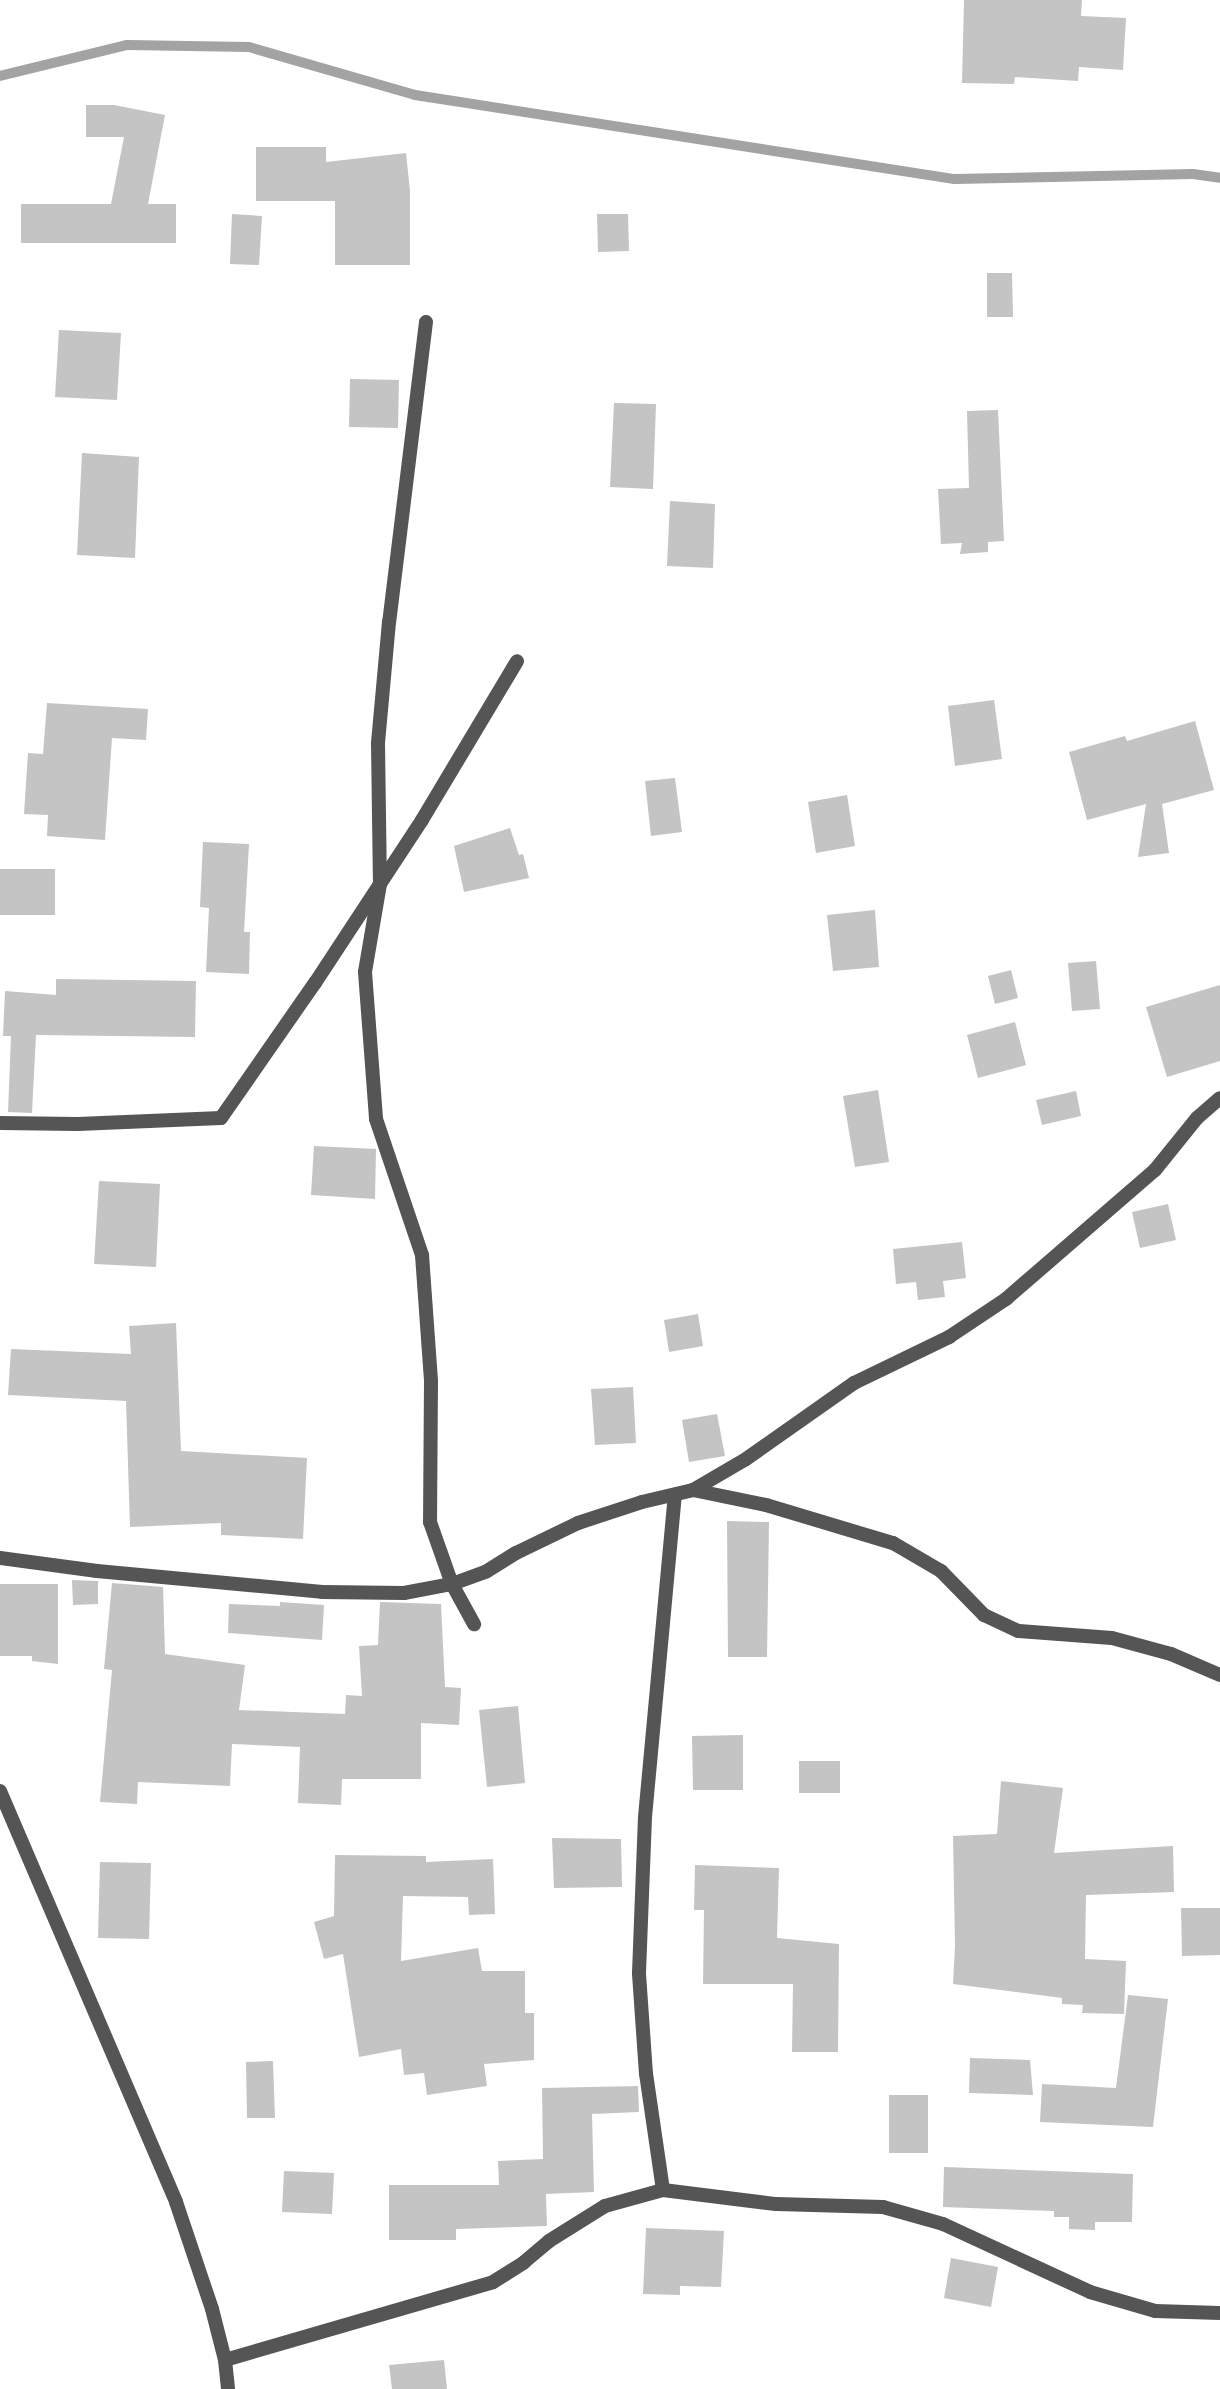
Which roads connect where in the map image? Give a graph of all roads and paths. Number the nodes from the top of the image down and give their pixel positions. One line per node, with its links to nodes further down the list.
1 (426, 322): 3 (street)
2 (517, 662): 3 (street)
3 (380, 884): 5 (street); 9 (street)
4 (1220, 1098): 6 (street)
5 (0, 1123)
6 (693, 1490): 7 (street); 11 (street)
7 (674, 1494): 9 (street); 13 (street)
8 (0, 1558): 9 (street)
9 (452, 1584): 10 (street)
10 (474, 1624)
11 (1220, 1675)
12 (0, 1791): 15 (street)
13 (663, 2190): 14 (street); 15 (street)
14 (1220, 2313)
15 (225, 2360): 16 (street)
16 (228, 2389)

